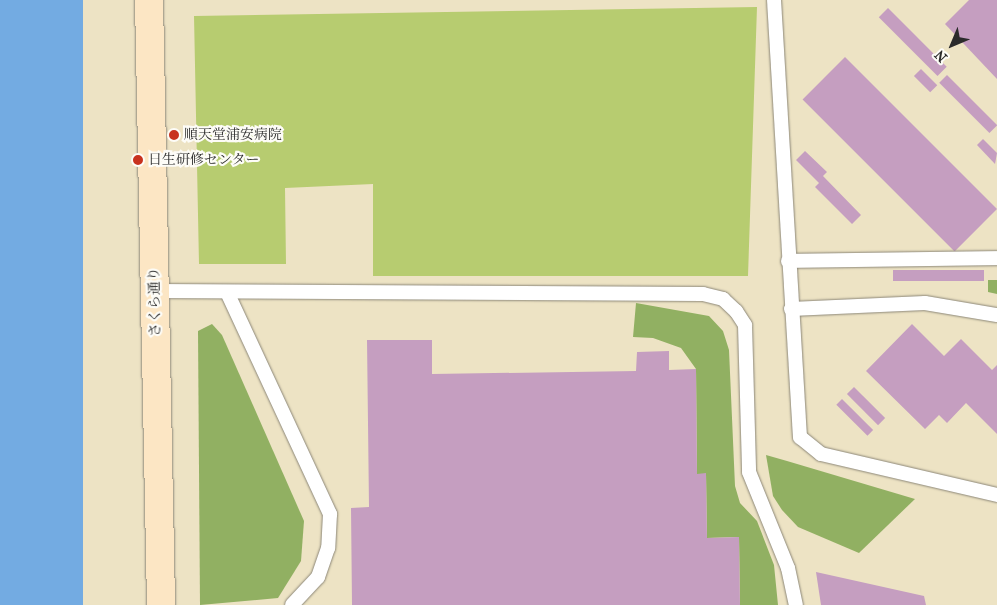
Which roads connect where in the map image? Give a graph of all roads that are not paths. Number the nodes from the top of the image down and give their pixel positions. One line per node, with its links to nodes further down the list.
1 (148, 0): 5 (street, さくら通り)
2 (774, 0): 4 (lane)
3 (997, 258): 4 (lane)
4 (788, 261): 7 (lane)
5 (155, 291): 6 (lane); 10 (street, さくら通り)
6 (227, 292): 11 (lane); 12 (lane)
7 (790, 309): 8 (lane); 9 (lane)
8 (997, 315)
9 (997, 495)
10 (161, 605)
11 (292, 605)
12 (796, 605)

